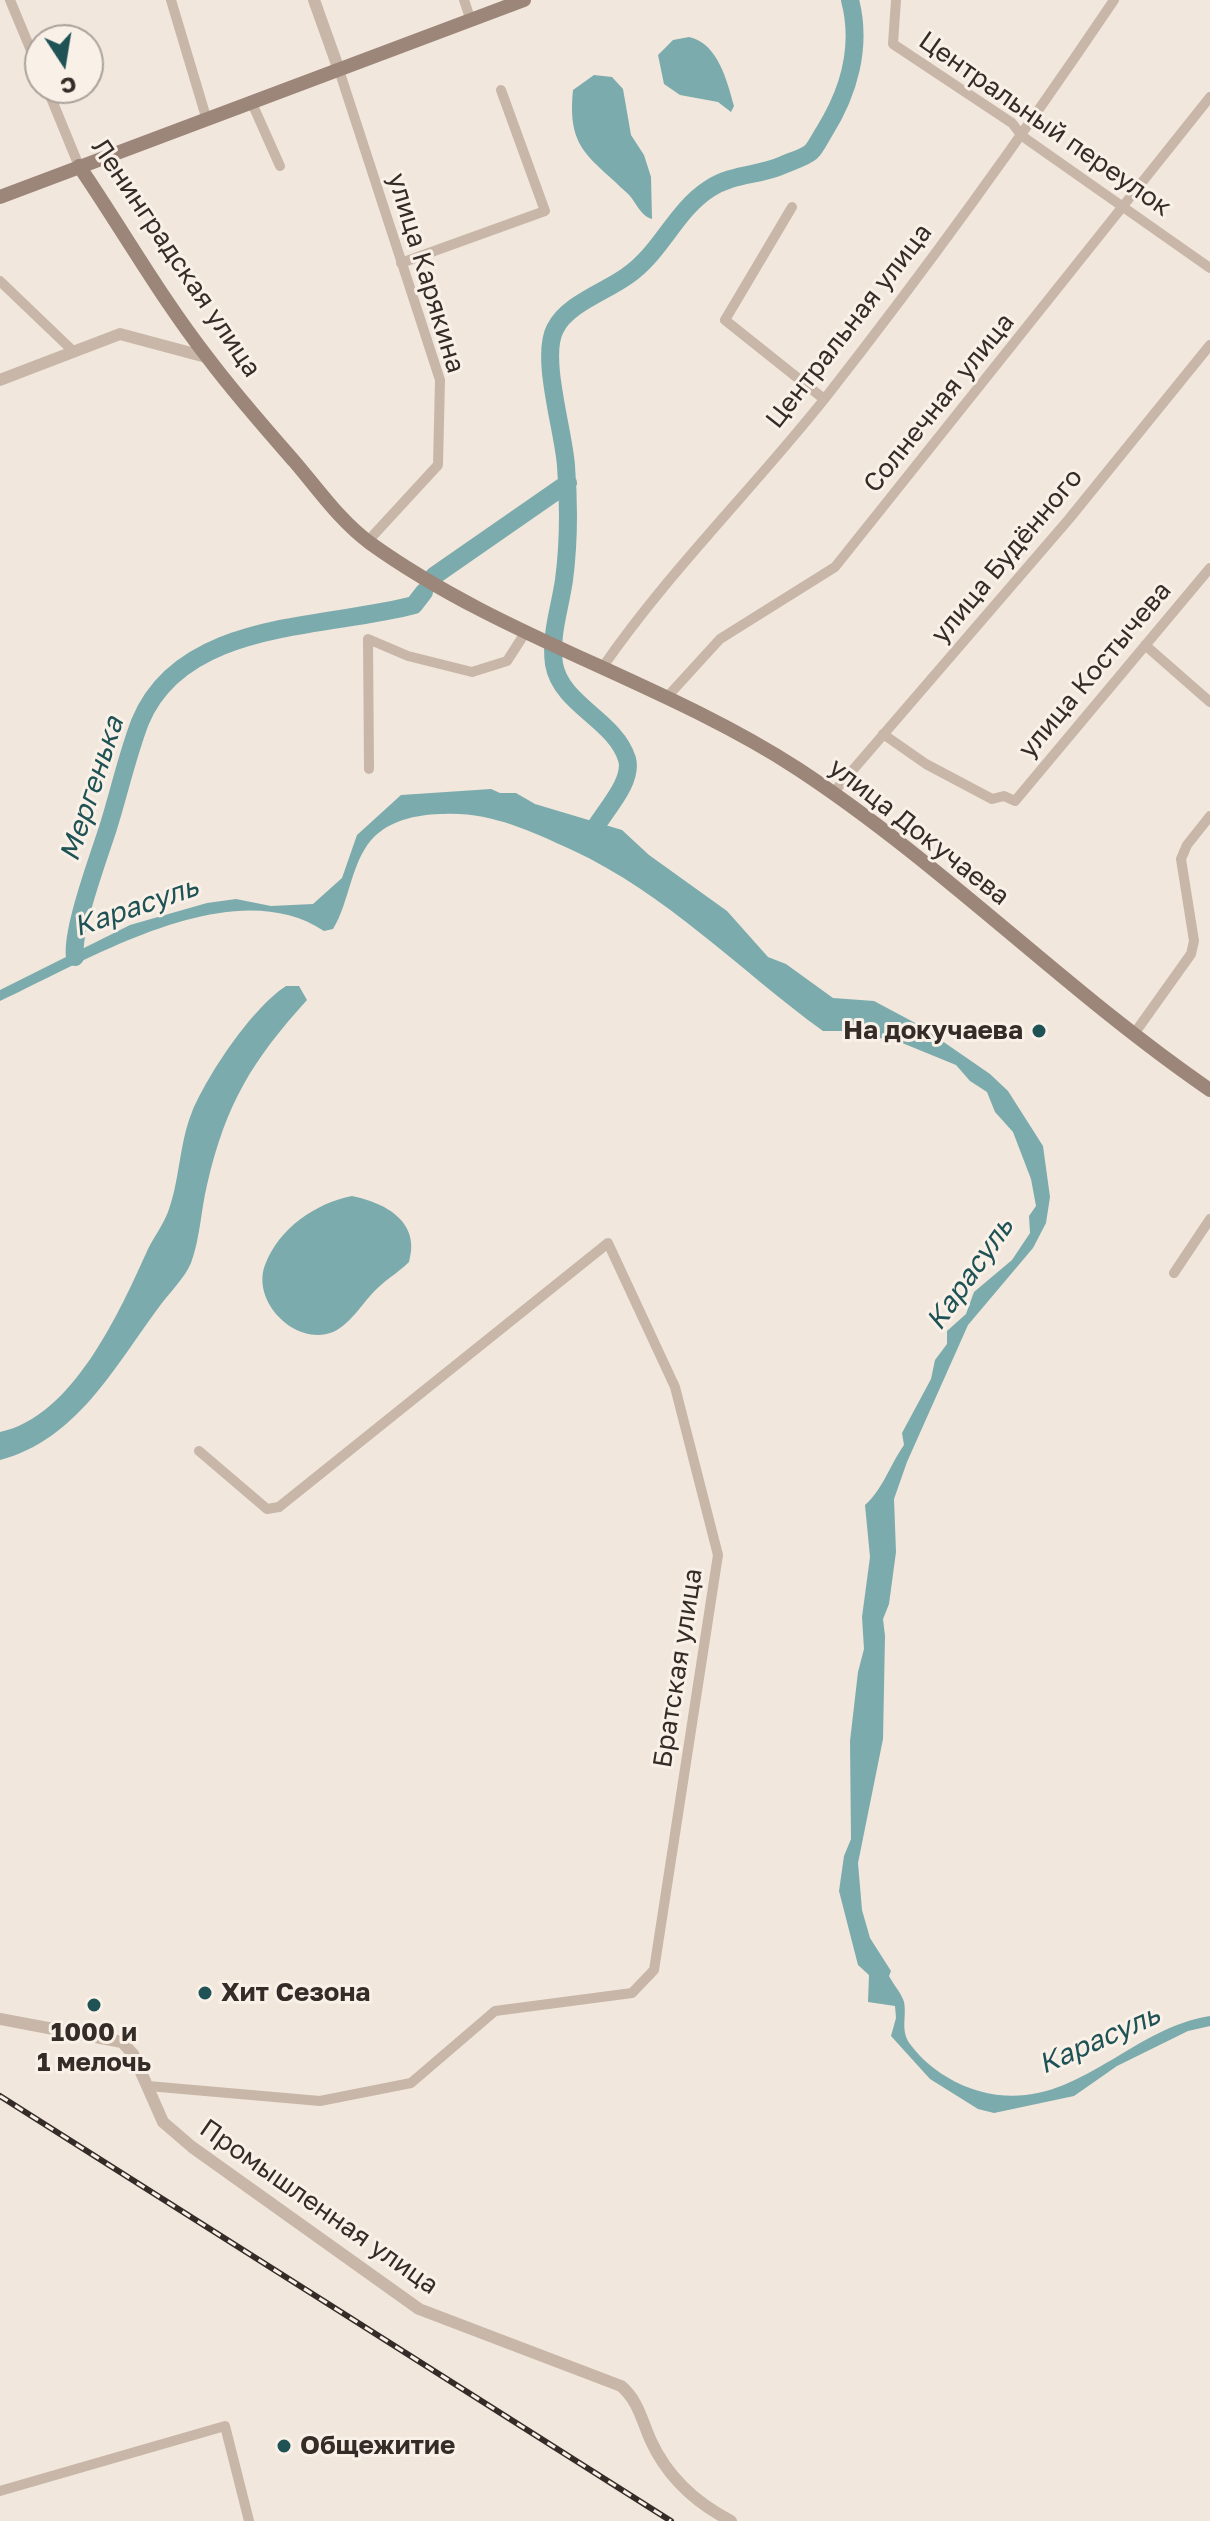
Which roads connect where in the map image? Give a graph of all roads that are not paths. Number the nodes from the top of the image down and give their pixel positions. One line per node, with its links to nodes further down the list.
1 (10, 0): 9 (street)
2 (171, 0): 15 (street)
3 (314, 0): 10 (street, улица Карякина)
4 (464, 0): 8 (street)
5 (524, 0): 8 (main road)
6 (896, 0): 16 (street, Центральный переулок)
7 (1114, 0): 16 (street, Центральная улица)
8 (471, 21): 10 (main road)
9 (24, 34)
10 (339, 70): 13 (main road); 22 (street, улица Карякина)
11 (501, 90): 22 (street)
12 (1210, 97): 21 (street, Солнечная улица)
13 (251, 101): 15 (main road); 18 (street)
14 (54, 104): 17 (street, Ленинградская улица)
15 (206, 117): 17 (main road)
16 (1022, 136): 21 (street, Центральный переулок); 29 (street, Центральная улица)
17 (79, 166): 19 (main road); 27 (main road, Ленинградская улица)
18 (280, 166)
19 (0, 197)
20 (792, 207): 29 (street)
21 (1125, 208): 23 (street, Центральный переулок); 36 (street, Солнечная улица)
22 (401, 263): 30 (street, улица Карякина)
23 (1210, 268)
24 (0, 281): 26 (street)
25 (1210, 345): 38 (street, улица Будённого)
26 (73, 351): 27 (street); 28 (street)
27 (206, 357): 30 (main road, Ленинградская улица)
28 (0, 380)
29 (824, 399): 35 (street, Центральная улица)
30 (368, 541): 32 (main road, Ленинградская улица)
31 (1210, 568): 33 (street, улица Костычева)
32 (525, 633): 34 (main road, Ленинградская улица); 39 (street)
33 (1145, 645): 37 (street); 38 (street, улица Костычева)
34 (571, 654): 35 (main road, улица Докучаева)
35 (602, 668): 36 (main road, улица Докучаева)
36 (667, 697): 40 (main road, улица Докучаева)
37 (1210, 702)
38 (883, 734): 40 (street, улица Будённого)
39 (369, 769)
40 (833, 793): 42 (main road, улица Докучаева)
41 (1210, 816): 42 (street)
42 (1134, 1034): 43 (main road, улица Докучаева)
43 (1210, 1090)
44 (1210, 1219): 45 (street)
45 (1174, 1273)
46 (199, 1451): 48 (street, Братская улица)
47 (0, 2019): 48 (street, Промышленная улица)
48 (148, 2086): 51 (street, Промышленная улица)
49 (0, 2491): 50 (street)
50 (249, 2521)
51 (731, 2521)

